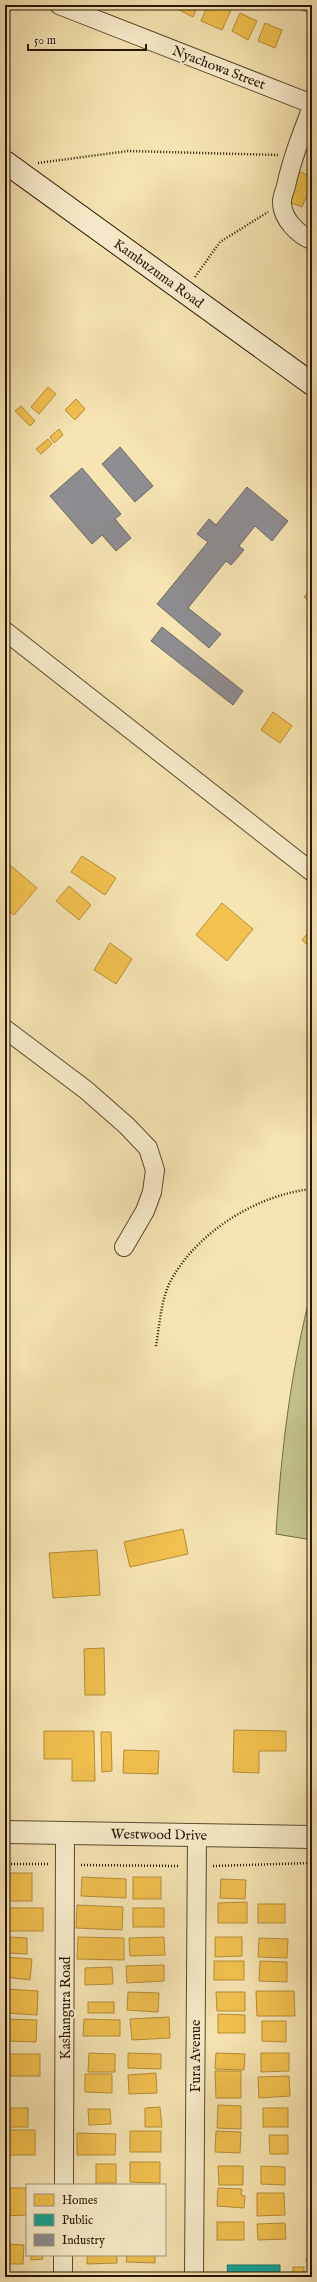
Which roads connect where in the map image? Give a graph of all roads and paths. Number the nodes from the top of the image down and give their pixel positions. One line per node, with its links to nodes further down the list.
1 (58, 5): 2 (street, Nyachowa Street)
2 (312, 104)
3 (312, 107): 4 (street)
4 (293, 156): 5 (path); 6 (street)
5 (7, 167): 8 (main road, Kambuzuma Road)
6 (282, 203): 7 (street); 8 (path)
7 (312, 240)
8 (185, 291): 9 (main road, Kambuzuma Road)
9 (312, 384)
10 (5, 631): 11 (street)
11 (312, 872)
12 (5, 1029): 14 (street)
13 (312, 1189): 15 (path)
14 (124, 1247)
15 (156, 1346)
16 (5, 1832): 17 (main road, Westwood Drive)
17 (65, 1832): 18 (main road, Westwood Drive); 22 (street, Kashangura Road)
18 (197, 1835): 19 (main road, Westwood Drive); 23 (street, Fura Avenue)
19 (312, 1837)
20 (312, 1863): 23 (path)
21 (5, 1864): 22 (path)
22 (65, 1864): 23 (path); 24 (street, Kashangura Road)
23 (197, 1866): 27 (street, Fura Avenue)
24 (64, 2184)
25 (63, 2256): 26 (street)
26 (62, 2277)
27 (194, 2277)

